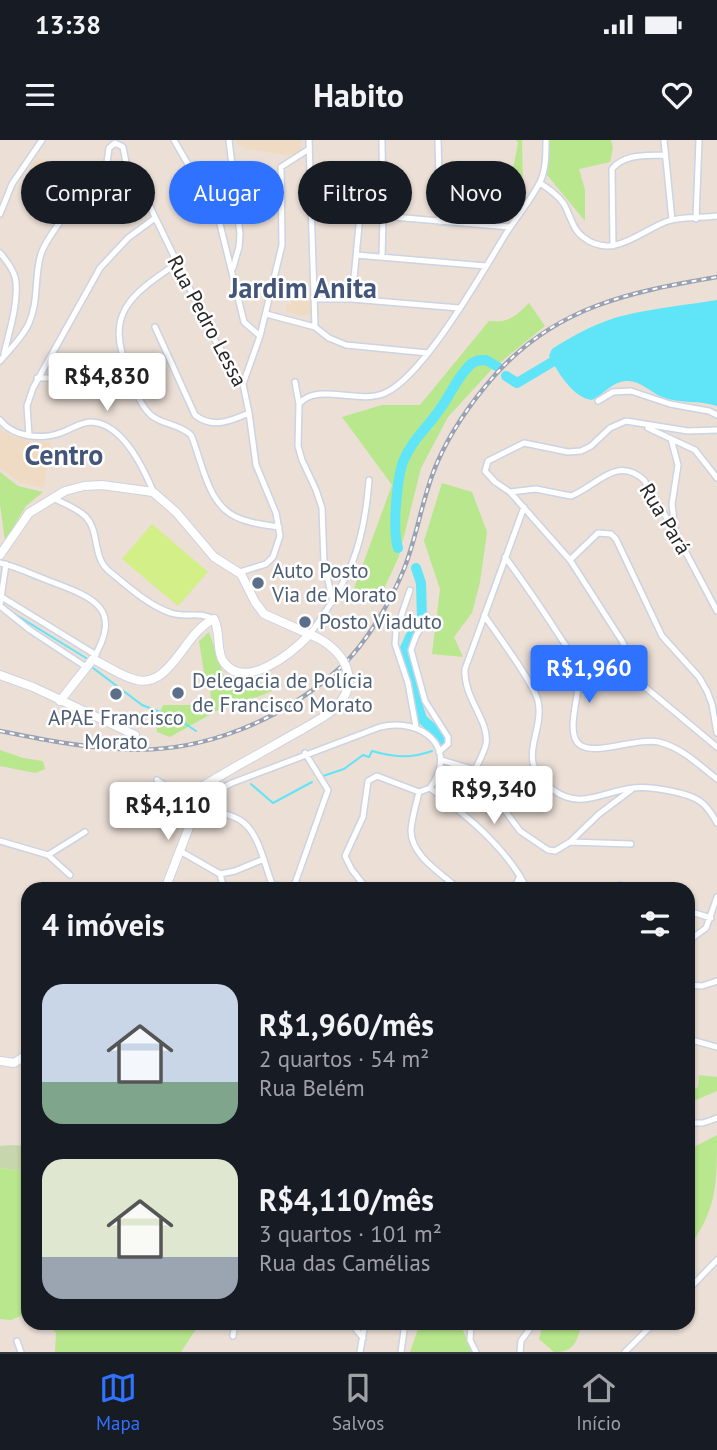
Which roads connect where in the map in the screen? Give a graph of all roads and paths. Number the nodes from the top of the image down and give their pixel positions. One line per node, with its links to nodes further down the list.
1 (42, 140): 20 (street)
2 (174, 140): 38 (street)
3 (229, 140): 38 (street)
4 (309, 140): 10 (street)
5 (382, 140): 17 (street)
6 (438, 140): 18 (street)
7 (547, 140): 19 (street)
8 (664, 140): 11 (street)
9 (699, 140): 23 (street)
10 (309, 149): 12 (street); 16 (street)
11 (665, 155): 24 (street); 32 (street)
12 (296, 159): 15 (street); 42 (street)
13 (107, 161): 14 (street, Rua Pedro Lessa)
14 (126, 161)
15 (302, 161)
16 (310, 161)
17 (382, 161)
18 (439, 161)
19 (540, 183): 31 (street); 32 (street)
20 (0, 214)
21 (717, 216): 23 (street)
22 (155, 218): 36 (street, Rua Pedro Lessa)
23 (696, 219): 24 (street)
24 (672, 220): 32 (street)
25 (59, 224): 47 (street)
26 (147, 224): 48 (street)
27 (312, 224): 39 (street)
28 (358, 224): 34 (street)
29 (383, 224): 35 (street)
30 (468, 224): 31 (street)
31 (510, 227): 37 (street)
32 (613, 246)
33 (0, 253): 47 (street)
34 (356, 255): 35 (street); 40 (street)
35 (382, 257): 37 (street)
36 (176, 264): 51 (street, Rua Pedro Lessa); 69 (street)
37 (486, 266): 41 (street)
38 (232, 269): 45 (street)
39 (315, 299): 40 (street); 44 (street)
40 (352, 299): 41 (street)
41 (459, 309): 46 (street)
42 (266, 314): 44 (street); 45 (street)
43 (155, 327): 54 (street)
44 (315, 327): 46 (street)
45 (260, 336): 51 (street)
46 (428, 352): 53 (street)
47 (2, 359)
48 (37, 378): 49 (street); 59 (street)
49 (100, 378)
50 (295, 383): 53 (street)
51 (243, 384): 54 (street, Rua Pedro Lessa)
52 (598, 401): 55 (street)
53 (299, 404): 78 (street)
54 (250, 413): 69 (street, Rua Pedro Lessa)
55 (717, 415)
56 (0, 420): 59 (street)
57 (642, 425): 58 (street); 60 (street); 66 (street)
58 (717, 430)
59 (29, 436): 61 (street)
60 (671, 439): 62 (street); 70 (street)
61 (147, 477): 64 (street); 65 (street)
62 (717, 478)
63 (369, 480): 78 (street)
64 (136, 491): 65 (main road); 67 (main road)
65 (153, 492): 75 (main road)
66 (510, 492): 68 (street); 70 (street, Rua Pará)
67 (53, 498): 71 (main road); 83 (street)
68 (524, 506): 72 (street); 73 (street)
69 (279, 527): 75 (street)
70 (675, 532): 80 (street, Rua Pará)
71 (0, 555)
72 (505, 557): 81 (street); 98 (street)
73 (570, 560): 90 (street); 92 (street)
74 (3, 564): 77 (street); 85 (street)
75 (239, 573): 84 (main road)
76 (410, 590): 89 (street)
77 (1, 597): 79 (street); 85 (street)
78 (333, 602): 84 (street)
79 (0, 605): 86 (street)
80 (717, 611)
81 (484, 615): 96 (street); 100 (street)
82 (427, 616): 93 (street)
83 (214, 619): 84 (main road); 85 (main road)
84 (314, 636): 97 (main road, bridge)
85 (94, 657): 86 (main road)
86 (86, 667): 88 (main road)
87 (0, 675): 88 (main road)
88 (60, 701): 91 (main road)
89 (416, 727): 93 (street); 94 (street)
90 (717, 733)
91 (135, 734)
92 (717, 747)
93 (439, 752): 95 (street)
94 (305, 753): 104 (street); 119 (street)
95 (441, 760): 96 (street); 101 (street)
96 (475, 769): 108 (street)
97 (216, 778): 103 (main road); 104 (main road)
98 (717, 779)
99 (157, 780): 103 (street)
100 (633, 788): 105 (street); 108 (street)
101 (430, 789): 102 (street); 115 (street)
102 (419, 792): 120 (street); 121 (street)
103 (184, 800): 104 (main road)
104 (199, 803): 110 (main road); 112 (street)
105 (717, 823)
106 (85, 832): 111 (street)
107 (0, 841): 111 (street)
108 (570, 842): 109 (street)
109 (631, 844)
110 (180, 851): 114 (street); 116 (main road)
111 (48, 855): 113 (street)
112 (264, 859): 114 (street); 118 (street)
113 (70, 874)
114 (220, 874): 117 (street)
115 (521, 876): 122 (street); 123 (street)
116 (168, 882)
117 (222, 882)
118 (271, 882)
119 (294, 882)
120 (361, 882)
121 (450, 882)
122 (518, 882)
123 (524, 882)
124 (717, 897): 126 (street)
125 (695, 913): 126 (street)
126 (710, 918): 127 (street)
127 (695, 936)
128 (717, 981): 129 (street)
129 (695, 986)
130 (695, 1041): 131 (street)
131 (717, 1047)
132 (21, 1058): 133 (main road)
133 (0, 1061)
134 (717, 1118): 135 (street)
135 (695, 1123)
136 (717, 1260): 137 (street)
137 (695, 1283)
138 (234, 1330): 145 (street)
139 (357, 1330): 146 (street)
140 (364, 1330): 146 (street)
141 (404, 1330): 150 (street)
142 (471, 1330): 151 (street)
143 (529, 1330): 152 (street)
144 (646, 1330): 153 (street)
145 (233, 1336)
146 (363, 1338): 149 (street)
147 (17, 1341): 148 (street)
148 (21, 1352)
149 (360, 1352)
150 (401, 1352)
151 (476, 1352)
152 (520, 1352)
153 (625, 1352)

